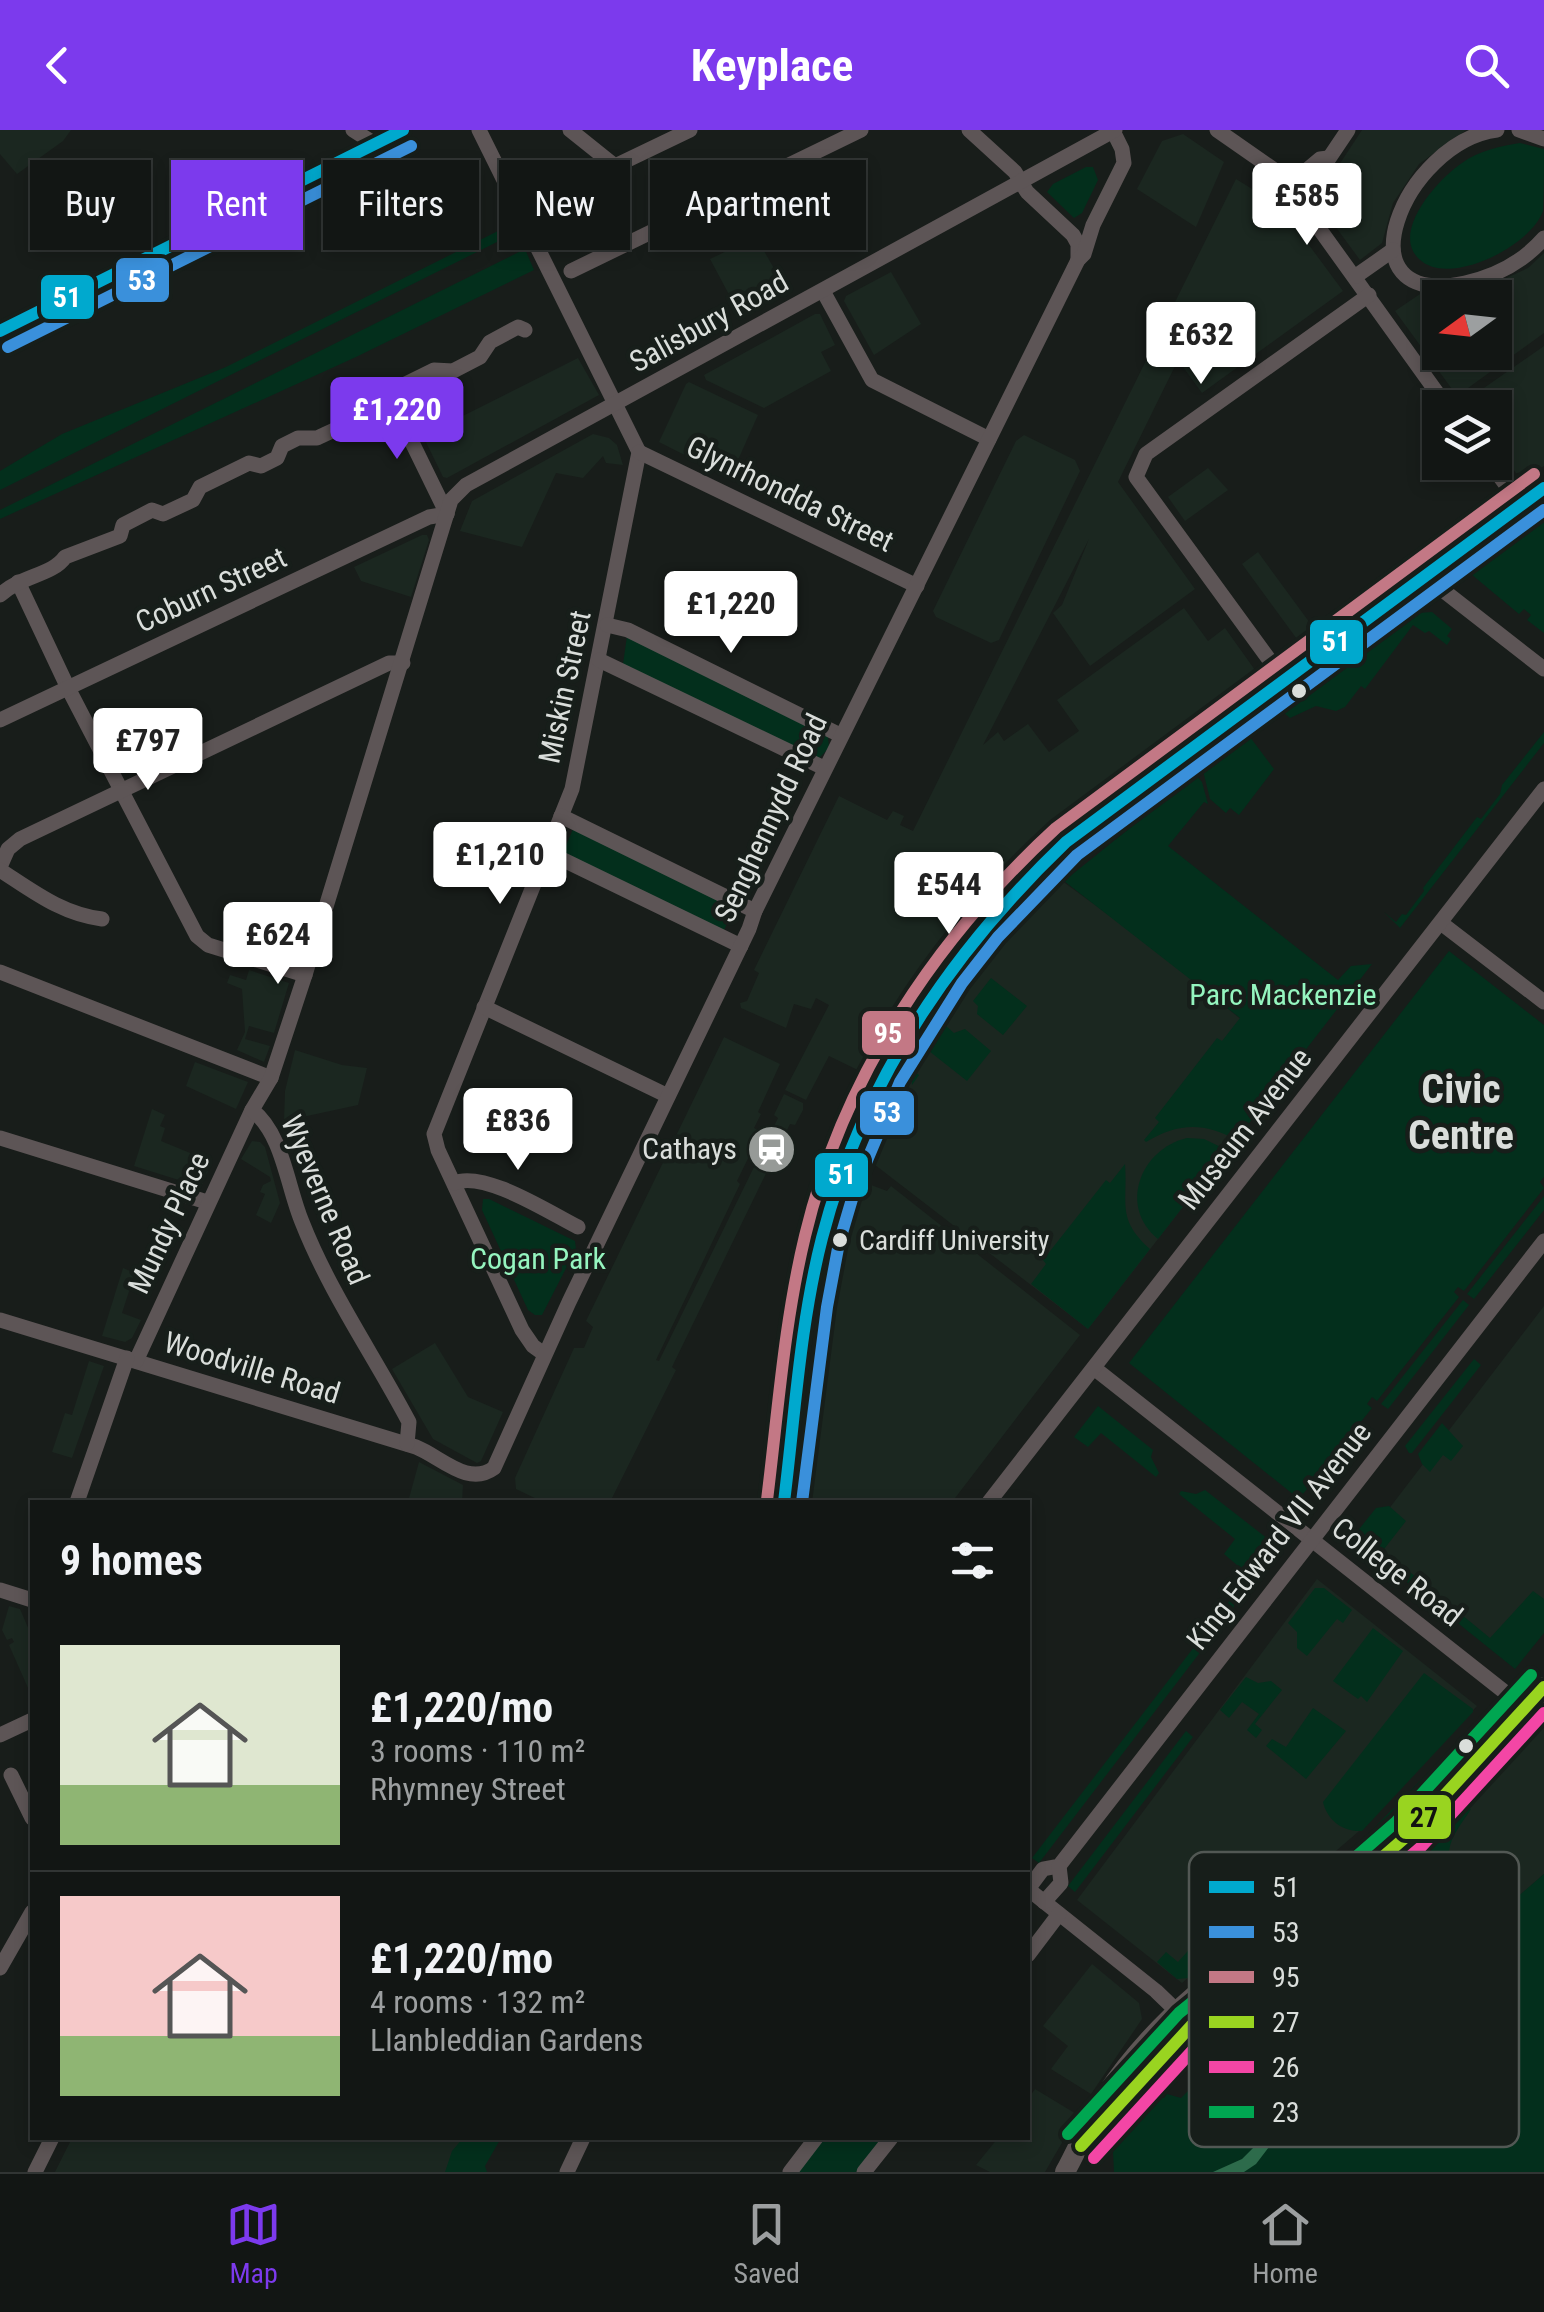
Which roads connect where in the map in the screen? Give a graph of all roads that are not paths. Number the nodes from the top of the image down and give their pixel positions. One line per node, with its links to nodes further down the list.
1 (353, 130): 14 (street)
2 (403, 130): 14 (street)
3 (479, 130): 28 (street)
4 (570, 130): 5 (street)
5 (690, 130)
6 (861, 130): 20 (street)
7 (969, 130): 15 (street)
8 (1114, 130): 15 (street, Salisbury Road); 19 (street, Senghennydd Road)
9 (1217, 130): 16 (street)
10 (1348, 130): 16 (street)
11 (1497, 130): 18 (street)
12 (1519, 130): 13 (street)
13 (1544, 138)
14 (374, 144): 25 (street)
15 (1021, 182): 19 (street); 22 (street, Salisbury Road)
16 (1295, 193): 21 (street)
17 (1544, 238): 18 (street)
18 (1393, 250): 21 (street)
19 (1078, 260): 29 (street, Senghennydd Road)
20 (571, 271)
21 (1356, 276): 23 (street)
22 (823, 292): 28 (street, Salisbury Road); 29 (street)
23 (1369, 295): 26 (street); 43 (street)
24 (525, 330): 27 (street)
25 (0, 331)
26 (1435, 390)
27 (384, 394): 34 (street); 36 (street)
28 (616, 404): 30 (street); 34 (street, Salisbury Road)
29 (989, 439): 37 (street, Senghennydd Road)
30 (639, 452): 37 (street, Glynrhondda Street); 39 (street, Miskin Street)
31 (1502, 480): 33 (street)
32 (1544, 488): 33 (street)
33 (1520, 505): 35 (street)
34 (447, 514): 41 (street, Wyeverne Road); 44 (street, Coburn Street)
35 (1428, 575): 42 (street); 43 (street)
36 (18, 582): 38 (street); 44 (street)
37 (917, 586): 46 (street, Senghennydd Road)
38 (0, 595)
39 (607, 624): 40 (street, Miskin Street); 46 (street)
40 (599, 660): 47 (street); 50 (street, Miskin Street)
41 (402, 663): 49 (street); 58 (street, Wyeverne Road)
42 (1544, 669)
43 (1284, 680): 76 (street)
44 (68, 688): 45 (street, Coburn Street); 49 (street)
45 (0, 720)
46 (840, 735): 47 (street, Senghennydd Road)
47 (824, 768): 53 (street, Senghennydd Road)
48 (1544, 789): 55 (street, Museum Avenue)
49 (121, 790): 52 (street); 58 (street)
50 (561, 816): 51 (street, Miskin Street); 53 (street)
51 (546, 852): 56 (street); 60 (street, Miskin Street)
52 (0, 869): 54 (street)
53 (755, 910): 56 (street, Senghennydd Road)
54 (102, 919)
55 (1441, 923): 59 (street); 72 (street, Museum Avenue)
56 (741, 946): 62 (street, Senghennydd Road)
57 (0, 972): 61 (street)
58 (306, 975): 61 (street, Wyeverne Road)
59 (1544, 1002)
60 (484, 1008): 62 (street); 65 (street, Miskin Street)
61 (271, 1078): 63 (street, Wyeverne Road)
62 (668, 1096): 70 (street, Senghennydd Road)
63 (252, 1110): 66 (street, Mundy Place); 73 (street, Wyeverne Road)
64 (0, 1138): 66 (street)
65 (454, 1184): 67 (street); 70 (street, Miskin Street)
66 (207, 1202): 71 (street, Mundy Place)
67 (578, 1228)
68 (1544, 1241): 78 (street, King Edward VII Avenue)
69 (0, 1320): 71 (street, Woodville Road)
70 (544, 1354): 74 (street, Senghennydd Road)
71 (132, 1359): 73 (street, Woodville Road); 75 (street, Mundy Place)
72 (1094, 1368): 77 (street, Museum Avenue); 78 (street, College Road)
73 (406, 1444): 74 (street, Woodville Road)
74 (483, 1474)
75 (78, 1500)
76 (784, 1500)
77 (991, 1500)
78 (1312, 1540): 82 (street, College Road); 88 (street, King Edward VII Avenue)
79 (0, 1590): 80 (street)
80 (30, 1599)
81 (1544, 1687): 82 (main road)
82 (1524, 1708): 87 (main road)
83 (30, 1721): 84 (street)
84 (0, 1736)
85 (11, 1775): 86 (street)
86 (30, 1814)
87 (1389, 1852)
88 (1059, 1866): 89 (street, King Edward VII Avenue); 91 (street, King Edward VII Avenue)
89 (1030, 1886)
90 (1030, 1891): 91 (street)
91 (1044, 1902): 92 (street)
92 (1059, 1914): 94 (street); 97 (street)
93 (30, 1916): 95 (street)
94 (1030, 1952)
95 (0, 1968)
96 (1189, 2014): 97 (main road)
97 (1184, 2018): 106 (main road)
98 (51, 2140): 102 (street)
99 (582, 2140): 103 (street)
100 (814, 2140): 104 (street)
101 (889, 2140): 105 (street)
102 (34, 2172)
103 (567, 2172)
104 (790, 2172)
105 (864, 2172)
106 (1065, 2172)

